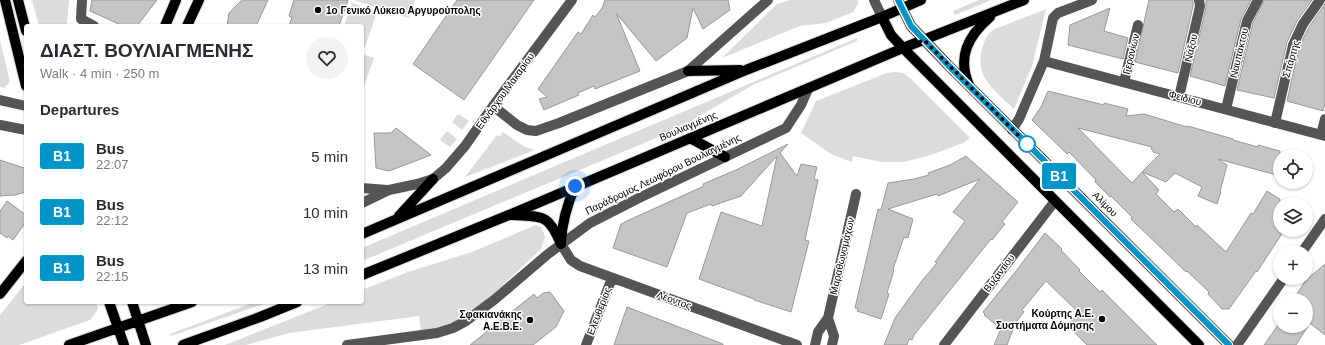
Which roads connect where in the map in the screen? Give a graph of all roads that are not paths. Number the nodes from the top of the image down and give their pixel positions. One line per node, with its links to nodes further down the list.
1 (5, 0): 28 (main road)
2 (18, 0): 18 (main road)
3 (82, 0): 19 (street)
4 (176, 0): 20 (main road)
5 (199, 0): 21 (main road)
6 (572, 0): 35 (street, Εθνάρχου Μακαρίου)
7 (768, 0): 27 (street)
8 (874, 0): 17 (street)
9 (921, 0): 15 (main road)
10 (1024, 0): 16 (main road, Βουλιαγμένης)
11 (1092, 0): 25 (street)
12 (1199, 0): 32 (street, Νάξου)
13 (1258, 0): 36 (street, Ναυπάκτου)
14 (1320, 0): 38 (street, Σπάρτης)
15 (900, 4): 17 (main road); 23 (main road, Αλίμου)
16 (995, 12): 23 (main road, Βουλιαγμένης); 31 (main road)
17 (882, 17): 24 (main road); 26 (main road)
18 (24, 24)
19 (90, 24)
20 (166, 24)
21 (188, 24)
22 (1138, 25): 29 (street, Γερανίων)
23 (924, 40): 24 (main road, Βουλιαγμένης); 31 (main road, Αλίμου)
24 (903, 48): 30 (main road, Βουλιαγμένης); 50 (main road)
25 (1044, 61): 29 (street, Φειδίου); 41 (street)
26 (746, 70): 27 (main road); 53 (main road)
27 (688, 71): 35 (street)
28 (24, 78)
29 (1124, 82): 32 (street, Φειδίου)
30 (808, 89): 43 (main road, Βουλιαγμένης); 44 (street, Παράδρομος Λεωφόρου Βουλιαγμένης)
31 (971, 89): 41 (main road, Αλίμου)
32 (1179, 96): 36 (street, Φειδίου)
33 (0, 100): 34 (street)
34 (24, 106)
35 (493, 106): 45 (street, Εθνάρχου Μακαρίου)
36 (1226, 109): 38 (street, Φειδίου)
37 (1325, 119): 42 (street)
38 (1275, 123): 42 (street, Φειδίου)
39 (0, 125): 40 (street)
40 (24, 130)
41 (1012, 130): 81 (main road, Αλίμου)
42 (1323, 135)
43 (690, 138): 44 (main road); 46 (main road, Βουλιαγμένης)
44 (725, 157): 56 (street, Παράδρομος Λεωφόρου Βουλιαγμένης)
45 (433, 179): 48 (street); 53 (main road)
46 (575, 186): 52 (main road, Βουλιαγμένης); 56 (main road)
47 (364, 188): 48 (street)
48 (389, 190): 51 (street)
49 (856, 194): 67 (street, Μαραθωνομάχων)
50 (1055, 201): 79 (street, Βυζαντίου); 80 (main road)
51 (364, 202)
52 (509, 215): 56 (main road); 59 (main road, Βουλιαγμένης)
53 (396, 219): 55 (main road)
54 (1324, 225): 57 (street)
55 (364, 233)
56 (561, 244): 60 (street, Λέοντος); 74 (street, Παράδρομος Λεωφόρου Βουλιαγμένης)
57 (1308, 245)
58 (24, 264): 62 (main road)
59 (364, 274)
60 (612, 278): 75 (street, Ελευθερίας); 76 (street, Λέοντος)
61 (1279, 285): 82 (street)
62 (0, 294)
63 (110, 304): 69 (main road)
64 (133, 304): 68 (main road)
65 (186, 304): 68 (main road)
66 (292, 304): 73 (main road)
67 (828, 318): 77 (street, Μαραθωνομάχων); 78 (street, Μαραθωνομάχων)
68 (138, 320): 69 (main road); 72 (main road)
69 (118, 328): 70 (main road); 71 (main road)
70 (69, 345)
71 (124, 345)
72 (146, 345)
73 (183, 345)
74 (347, 345)
75 (586, 345)
76 (797, 345)
77 (815, 345)
78 (832, 345)
79 (944, 345)
80 (1199, 345)
81 (1229, 345)
82 (1237, 345)

